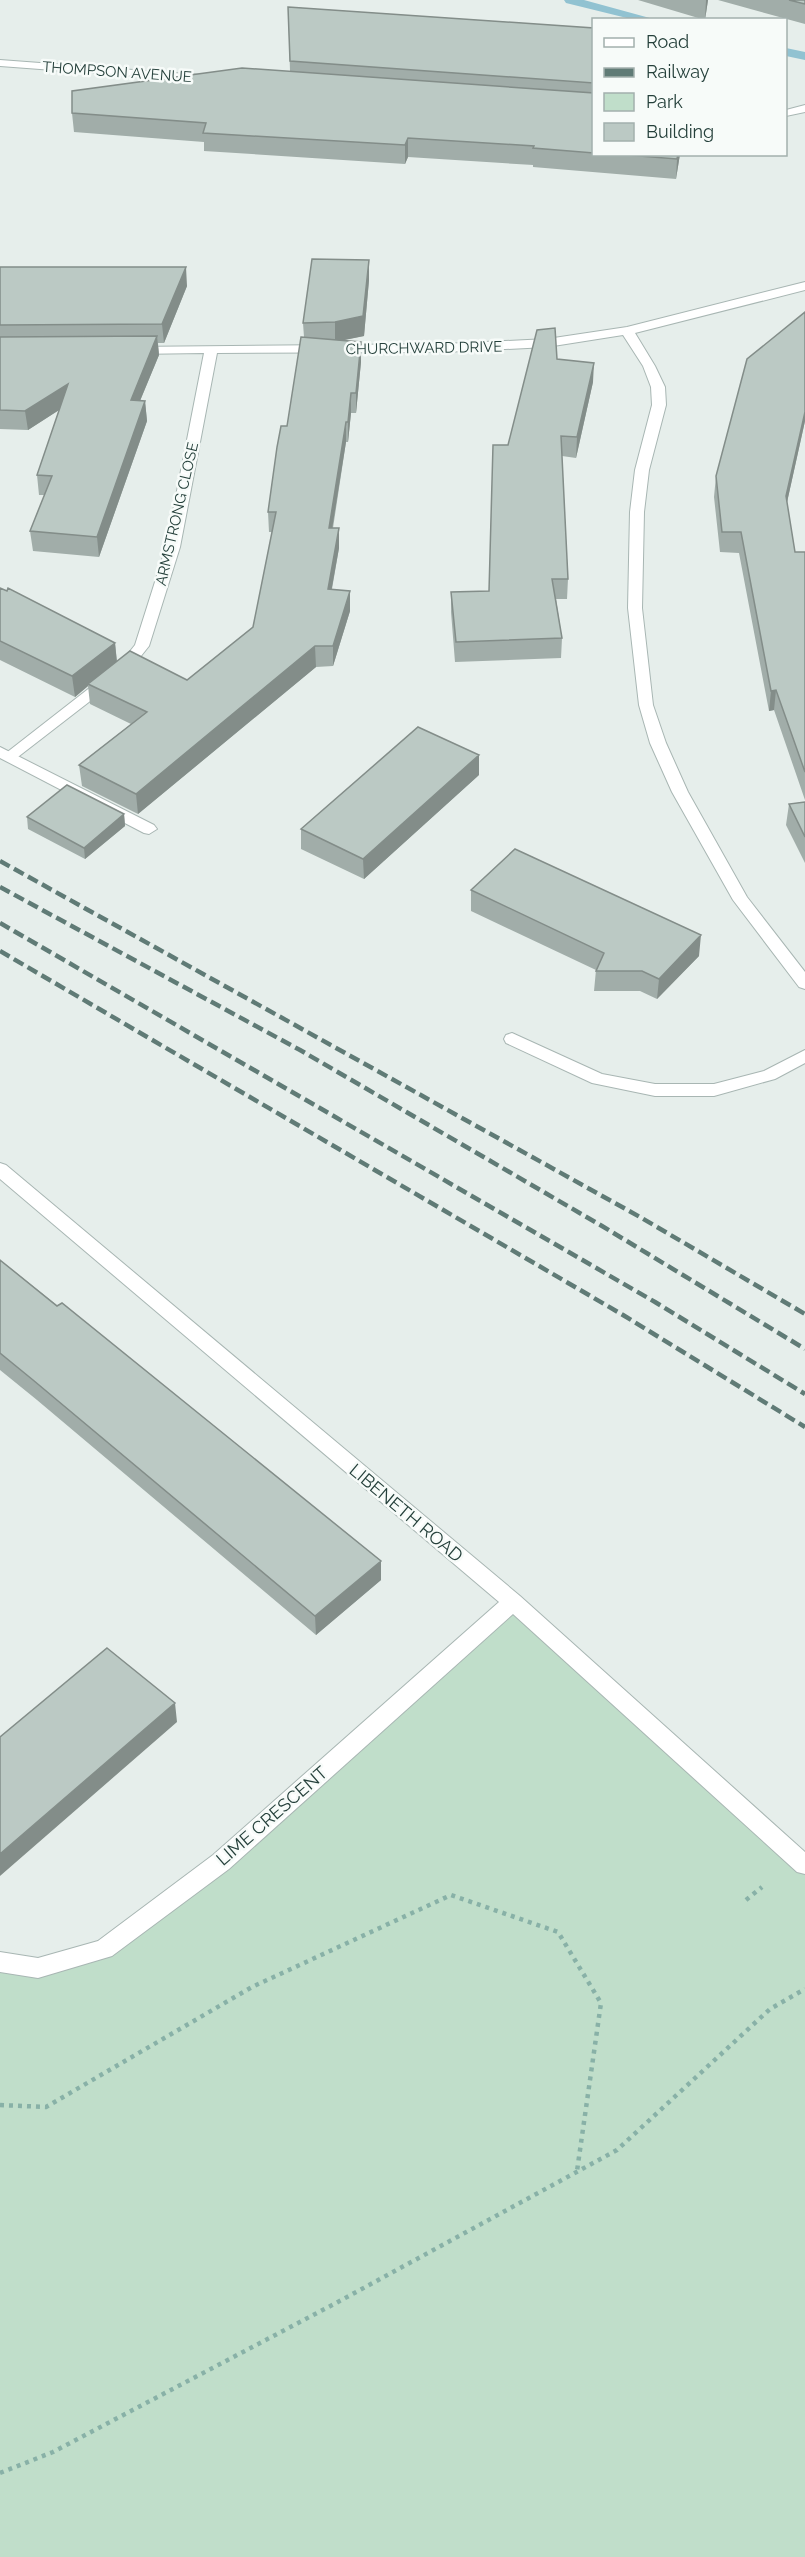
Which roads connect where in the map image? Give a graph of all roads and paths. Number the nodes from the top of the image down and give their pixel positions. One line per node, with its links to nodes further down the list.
1 (0, 63): 2 (street, THOMPSON AVENUE)
2 (214, 79)
3 (805, 108): 4 (street)
4 (787, 113)
5 (805, 286): 6 (street, CHURCHWARD DRIVE)
6 (627, 331): 8 (street, CHURCHWARD DRIVE); 11 (street)
7 (117, 350): 8 (street, CHURCHWARD DRIVE)
8 (211, 351): 9 (street, ARMSTRONG CLOSE)
9 (4, 754): 10 (street)
10 (149, 829)
11 (805, 983)
12 (512, 1039): 13 (street)
13 (805, 1056)
14 (0, 1169): 15 (street, LIBENETH ROAD)
15 (513, 1602): 16 (street, LIBENETH ROAD); 17 (street, LIME CRESCENT)
16 (805, 1865)
17 (0, 1962)
18 (805, 1989): 20 (path)
19 (0, 2105): 20 (path)
20 (577, 2172): 21 (path)
21 (0, 2473)

